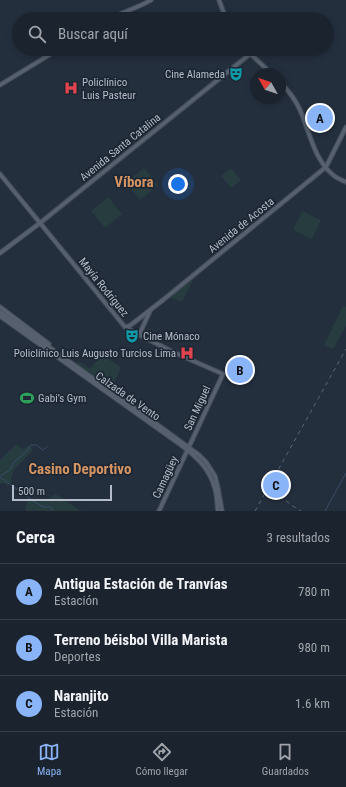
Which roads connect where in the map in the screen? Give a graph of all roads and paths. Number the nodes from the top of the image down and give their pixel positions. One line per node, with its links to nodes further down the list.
1 (151, 0): 3 (main road)
2 (219, 0): 4 (main road)
3 (126, 12)
4 (223, 12)
5 (48, 56): 9 (main road)
6 (247, 56): 17 (main road, Avenida Santa Catalina)
7 (252, 56): 8 (main road)
8 (265, 68)
9 (0, 85)
10 (286, 90): 13 (main road)
11 (346, 127): 12 (main road, Avenida de Acosta)
12 (330, 160): 13 (main road); 14 (main road, Avenida de Acosta)
13 (322, 162): 14 (main road)
14 (326, 167): 16 (main road); 20 (main road, Avenida de Acosta)
15 (0, 174): 17 (main road, Mayía Rodríguez)
16 (346, 182)
17 (40, 223): 18 (main road, Avenida Santa Catalina); 25 (main road, Mayía Rodríguez)
18 (0, 253)
19 (0, 308): 23 (main road); 29 (main road, Calzada de Vento)
20 (151, 310): 24 (main road, Avenida de Acosta); 28 (main road)
21 (0, 312): 23 (main road, Calzada de Vento)
22 (0, 316): 26 (main road, Calzada de Vento)
23 (13, 321): 26 (main road); 29 (main road, Calzada de Vento)
24 (132, 324): 25 (main road, Avenida de Acosta); 27 (main road)
25 (124, 327): 27 (main road, Mayía Rodríguez)
26 (18, 328): 31 (main road, Calzada de Vento)
27 (130, 330): 28 (main road, Mayía Rodríguez)
28 (139, 335): 30 (main road, Mayía Rodríguez)
29 (51, 349): 31 (main road, Calzada de Vento)
30 (223, 374): 31 (main road, San Miguel)
31 (189, 449): 32 (main road, Calzada de Vento); 33 (main road, Camagüey)
32 (220, 510)
33 (159, 511)

